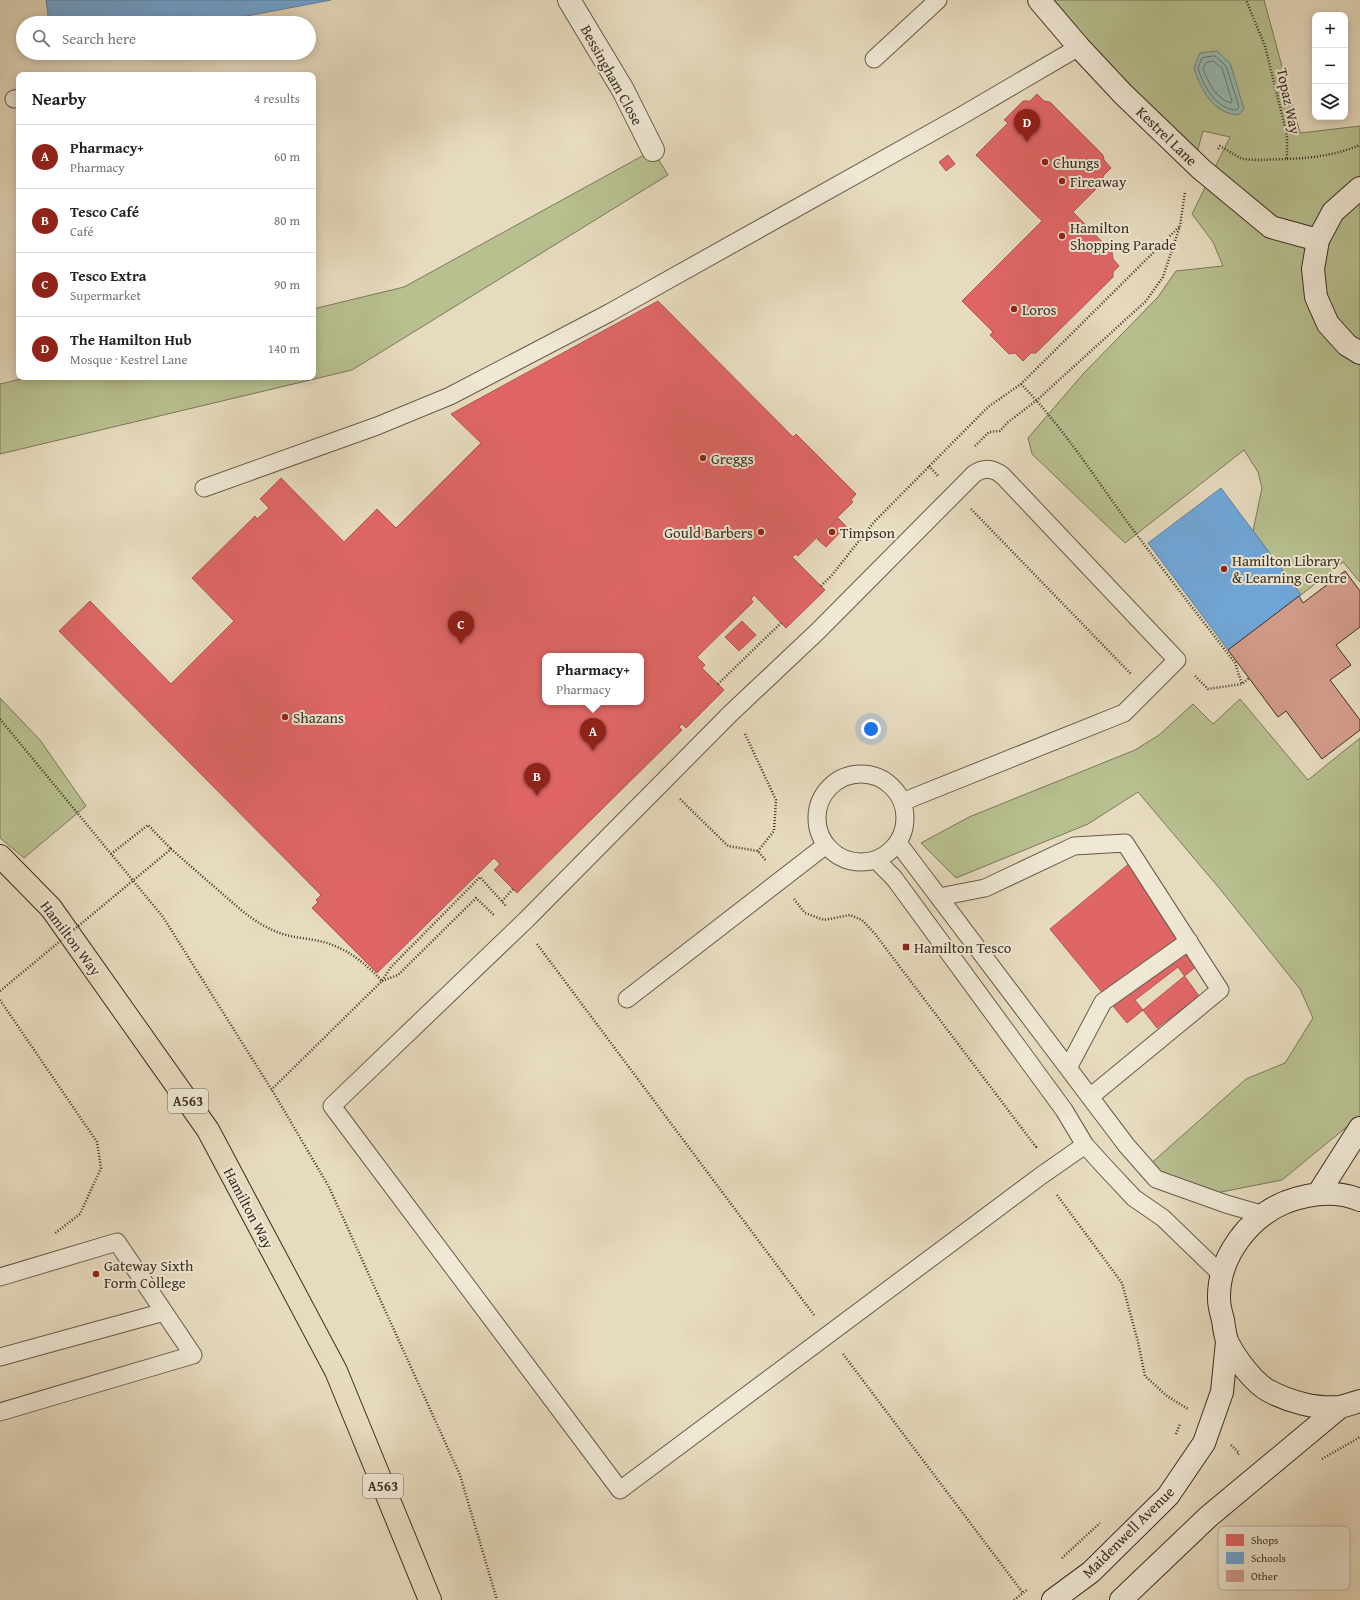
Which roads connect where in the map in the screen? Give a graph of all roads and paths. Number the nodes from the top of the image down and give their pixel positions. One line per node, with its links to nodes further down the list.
1 (569, 0): 8 (street, Bessingham Close)
2 (938, 0): 6 (lane)
3 (1039, 0): 5 (street, Kestrel Lane)
4 (1246, 0): 9 (path, Topaz Way)
5 (1079, 47): 10 (street, Kestrel Lane); 19 (lane)
6 (874, 59)
7 (1360, 145): 9 (path)
8 (653, 150)
9 (1287, 159): 10 (path)
10 (1193, 177): 12 (path); 13 (street, Kestrel Lane)
11 (1360, 188): 13 (street)
12 (1180, 226): 15 (path); 16 (path)
13 (1318, 240): 14 (street)
14 (1360, 353)
15 (1021, 384): 16 (path); 18 (path)
16 (1037, 400): 17 (path); 26 (path)
17 (1007, 423)
18 (929, 466): 20 (path); 21 (path)
19 (204, 488)
20 (955, 492): 23 (lane); 27 (path); 28 (lane)
21 (820, 586)
22 (781, 623): 25 (path)
23 (1177, 660): 26 (path); 27 (lane)
24 (1249, 678): 26 (path)
25 (718, 684)
26 (1242, 684)
27 (1147, 690): 31 (lane)
28 (730, 714): 35 (path); 43 (lane)
29 (0, 719): 36 (path)
30 (677, 796): 35 (path)
31 (902, 802): 32 (lane); 33 (lane)
32 (898, 842): 38 (lane); 41 (lane)
33 (826, 845): 38 (lane); 39 (lane)
34 (171, 849): 36 (path); 45 (path, bridge); 46 (path, bridge)
35 (758, 851): 39 (path)
36 (111, 854): 50 (path)
37 (0, 856): 76 (highway, Hamilton Way / A563)
38 (876, 860): 53 (lane)
39 (780, 880): 47 (lane); 54 (path)
40 (513, 889): 42 (path)
41 (939, 897): 44 (lane); 49 (lane)
42 (502, 901): 43 (path); 45 (path)
43 (522, 924): 62 (path); 62 (lane)
44 (1188, 941): 49 (lane); 51 (lane)
45 (382, 980): 50 (path)
46 (0, 992)
47 (627, 998)
48 (0, 1000): 58 (path)
49 (1068, 1068): 51 (lane)
50 (271, 1090): 77 (path)
51 (1090, 1097): 57 (lane)
52 (1360, 1128): 55 (street)
53 (1085, 1146): 54 (lane); 59 (lane)
54 (1042, 1175): 62 (lane); 66 (path)
55 (1318, 1194): 56 (street); 57 (street)
56 (1360, 1200)
57 (1264, 1214): 59 (street)
58 (49, 1238)
59 (1222, 1275): 63 (street)
60 (0, 1277): 61 (lane)
61 (164, 1312): 64 (lane); 67 (lane)
62 (828, 1335): 75 (path)
63 (1227, 1342): 65 (street); 70 (street, Maidenwell Avenue)
64 (0, 1357)
65 (1350, 1404): 80 (street)
66 (1187, 1408): 68 (path); 70 (path)
67 (0, 1412)
68 (1184, 1416)
69 (1181, 1423): 71 (path)
70 (1211, 1423): 79 (street, Maidenwell Avenue)
71 (1174, 1438)
72 (1103, 1519): 73 (path)
73 (1058, 1562)
74 (1029, 1588): 75 (path)
75 (1023, 1594): 78 (path)
76 (430, 1600)
77 (497, 1600)
78 (1014, 1600)
79 (1053, 1600)
80 (1121, 1600)

